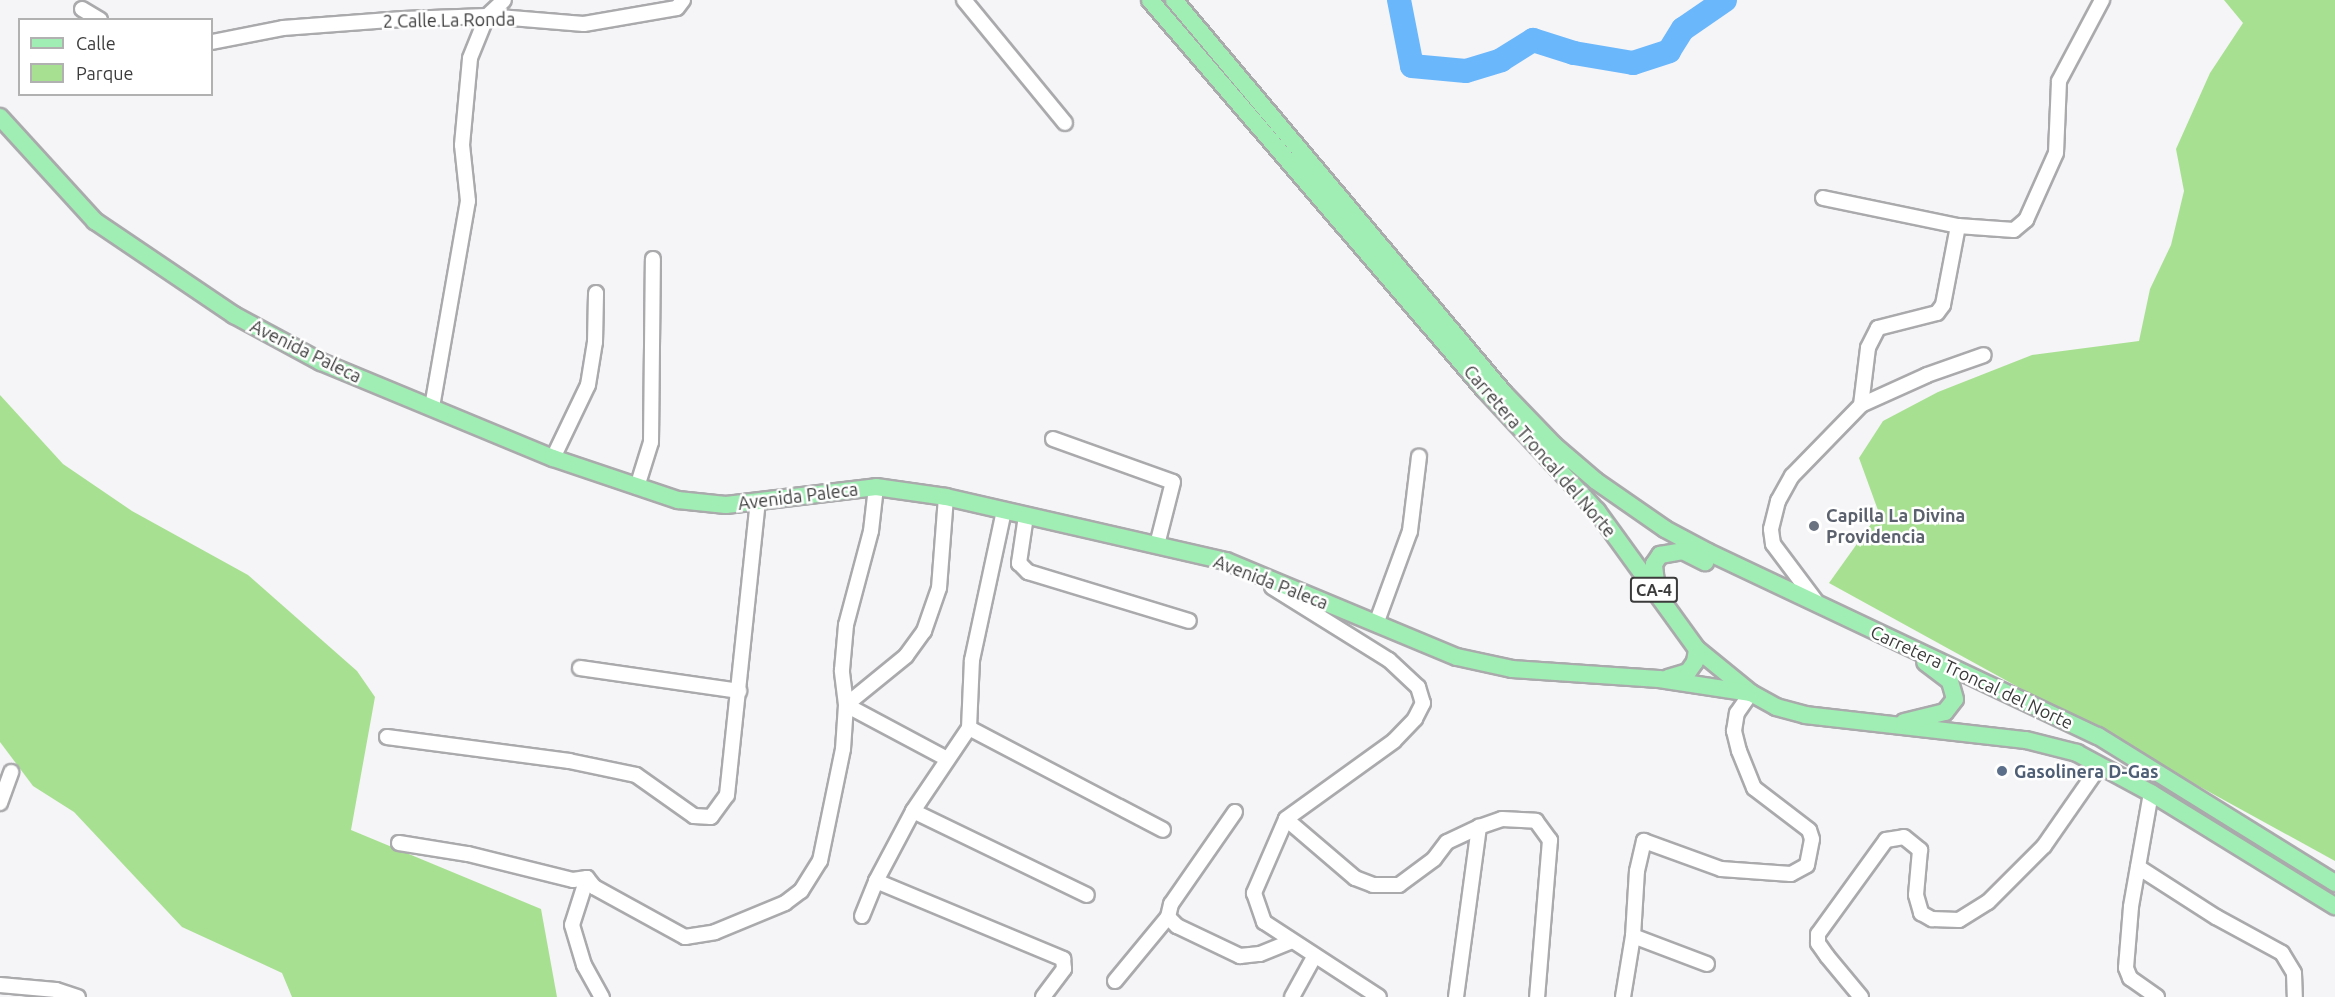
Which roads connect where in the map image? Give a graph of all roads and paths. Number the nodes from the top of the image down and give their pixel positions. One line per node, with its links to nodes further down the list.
1 (504, 0): 8 (street)
2 (683, 0): 8 (street, 2 Calle La Ronda)
3 (964, 0): 12 (street)
4 (1150, 0): 31 (main road, Carretera Troncal del Norte / CA-4)
5 (1174, 0): 32 (main road, Carretera Troncal del Norte)
6 (2102, 0): 14 (street)
7 (82, 9): 9 (street)
8 (488, 16): 10 (street, 2 Calle La Ronda); 19 (street)
9 (97, 18)
10 (213, 42)
11 (0, 117): 19 (main road, Avenida Paleca)
12 (1065, 123)
13 (1823, 198): 14 (street)
14 (1958, 226): 18 (street)
15 (653, 260): 23 (street)
16 (596, 292): 22 (street)
17 (1984, 355): 18 (street)
18 (1861, 405): 32 (street)
19 (432, 406): 22 (main road, Avenida Paleca)
20 (1053, 439): 29 (street)
21 (1419, 457): 34 (street)
22 (553, 458): 23 (main road, Avenida Paleca)
23 (637, 487): 26 (main road, Avenida Paleca)
24 (876, 487): 25 (main road, Avenida Paleca); 26 (main road, Avenida Paleca); 42 (street)
25 (946, 497): 27 (main road, Avenida Paleca); 42 (street)
26 (758, 502): 40 (street)
27 (1004, 511): 28 (main road, Avenida Paleca); 44 (street)
28 (1026, 516): 29 (main road, Avenida Paleca); 33 (street)
29 (1156, 545): 30 (main road, Avenida Paleca)
30 (1226, 561): 34 (main road, Avenida Paleca); 53 (street)
31 (1658, 595): 35 (main road); 37 (main road, Carretera Troncal del Norte / CA-4)
32 (1819, 606): 35 (main road, Carretera Troncal del Norte)
33 (1189, 621)
34 (1376, 624): 39 (main road, Avenida Paleca)
35 (1861, 626): 36 (main road, Carretera Troncal del Norte)
36 (1893, 640): 43 (main road); 60 (main road, Carretera Troncal del Norte)
37 (1697, 649): 39 (main road); 41 (main road, Carretera Troncal del Norte / CA-4)
38 (580, 668): 40 (street)
39 (1650, 679): 41 (main road, Avenida Paleca)
40 (739, 691): 45 (street)
41 (1751, 693): 43 (main road, Carretera Troncal del Norte / CA-4); 65 (street)
42 (846, 705): 46 (street); 58 (street)
43 (1892, 725): 47 (main road, Carretera Troncal del Norte / CA-4)
44 (969, 728): 46 (street); 55 (street)
45 (387, 737)
46 (947, 759): 51 (street)
47 (2100, 767): 49 (main road, Carretera Troncal del Norte / CA-4); 79 (street)
48 (11, 772): 50 (street)
49 (2151, 793): 57 (street); 62 (main road, Carretera Troncal del Norte / CA-4)
50 (0, 803)
51 (913, 811): 59 (street); 61 (street)
52 (1235, 812): 64 (street)
53 (1286, 819): 54 (street); 66 (street)
54 (1479, 827): 76 (street); 77 (street)
55 (1163, 830)
56 (399, 843): 58 (street)
57 (2138, 867): 80 (street); 81 (street)
58 (587, 878): 72 (street)
59 (876, 881): 63 (street); 73 (street)
60 (2335, 884)
61 (1087, 895)
62 (2335, 906)
63 (862, 916)
64 (1168, 916): 66 (street); 69 (street)
65 (1633, 936): 68 (street); 78 (street)
66 (1290, 942): 67 (street)
67 (1314, 957): 74 (street); 75 (street)
68 (1707, 964)
69 (1115, 981)
70 (0, 985): 71 (street)
71 (78, 997)
72 (602, 997)
73 (1042, 997)
74 (1292, 997)
75 (1379, 997)
76 (1456, 997)
77 (1537, 997)
78 (1623, 997)
79 (1861, 997)
80 (2157, 997)
81 (2295, 997)

